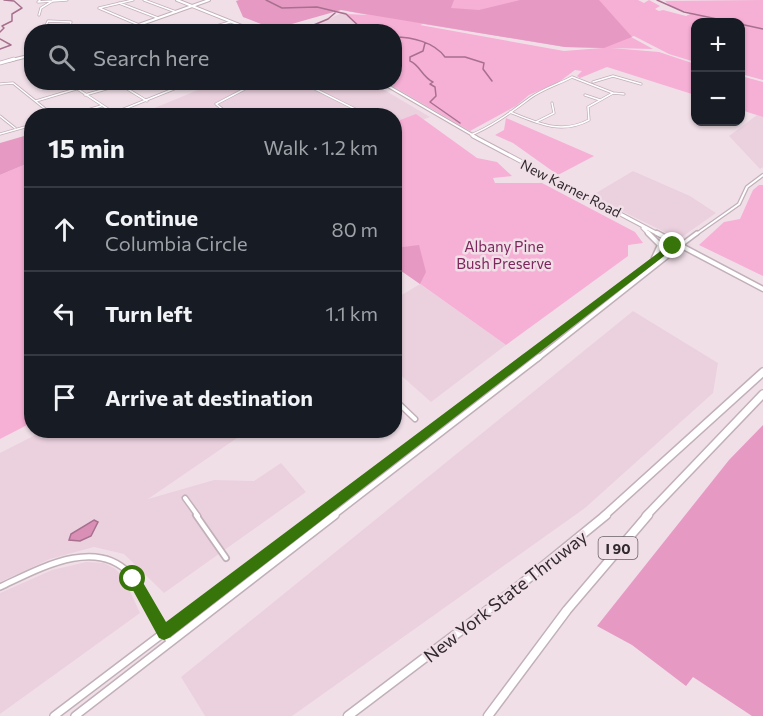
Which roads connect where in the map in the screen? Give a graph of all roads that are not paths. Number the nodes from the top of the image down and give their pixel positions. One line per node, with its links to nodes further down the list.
1 (40, 0): 8 (street)
2 (54, 0): 8 (street)
3 (67, 0): 8 (street)
4 (133, 0): 9 (street)
5 (144, 0): 11 (street)
6 (177, 0): 10 (main road)
7 (209, 0): 10 (main road)
8 (50, 3): 12 (street)
9 (119, 3): 13 (street); 17 (street)
10 (194, 5): 11 (main road); 14 (main road)
11 (176, 12): 13 (main road)
12 (39, 15)
13 (158, 18): 18 (main road)
14 (230, 22): 19 (street); 20 (main road)
15 (44, 24): 16 (street)
16 (71, 24)
17 (137, 24)
18 (142, 24)
19 (222, 24)
20 (235, 24)
21 (24, 57): 22 (main road)
22 (0, 63)
23 (592, 83): 25 (street); 34 (street); 49 (street)
24 (0, 84): 39 (street)
25 (641, 84)
26 (73, 90): 39 (street)
27 (78, 90): 36 (street)
28 (103, 90): 36 (street)
29 (129, 90): 40 (street)
30 (172, 90): 40 (street)
31 (243, 90): 47 (street)
32 (317, 90): 48 (street)
33 (395, 90): 57 (main road, New Karner Road)
34 (613, 93): 35 (street); 38 (street)
35 (624, 94)
36 (85, 95): 42 (street)
37 (585, 95): 38 (street)
38 (602, 100): 54 (street)
39 (36, 101): 43 (street)
40 (147, 101): 46 (street)
41 (552, 103): 51 (street)
42 (100, 106): 44 (street); 45 (street)
43 (44, 108)
44 (94, 108)
45 (104, 108)
46 (128, 108)
47 (221, 108)
48 (353, 108)
49 (510, 112): 51 (street); 57 (street)
50 (0, 117): 53 (street)
51 (536, 122): 54 (street)
52 (24, 127): 53 (street)
53 (16, 129): 56 (street)
54 (563, 129): 55 (street)
55 (565, 133)
56 (0, 134)
57 (471, 135): 59 (main road, New Karner Road)
58 (763, 175): 60 (street)
59 (626, 217): 60 (main road, New Karner Road); 61 (main road)
60 (681, 245): 61 (main road); 62 (main road, New Karner Road); 71 (main road)
61 (642, 270): 70 (main road)
62 (763, 290)
63 (763, 372): 74 (highway, New York State Thruway / I 90)
64 (763, 394): 75 (highway, I 90)
65 (402, 407): 66 (street)
66 (415, 419)
67 (185, 498): 68 (street)
68 (226, 558)
69 (0, 587): 70 (street)
70 (164, 633): 71 (street); 72 (main road)
71 (170, 643): 73 (main road)
72 (54, 716)
73 (75, 716)
74 (348, 716)
75 (488, 716)

